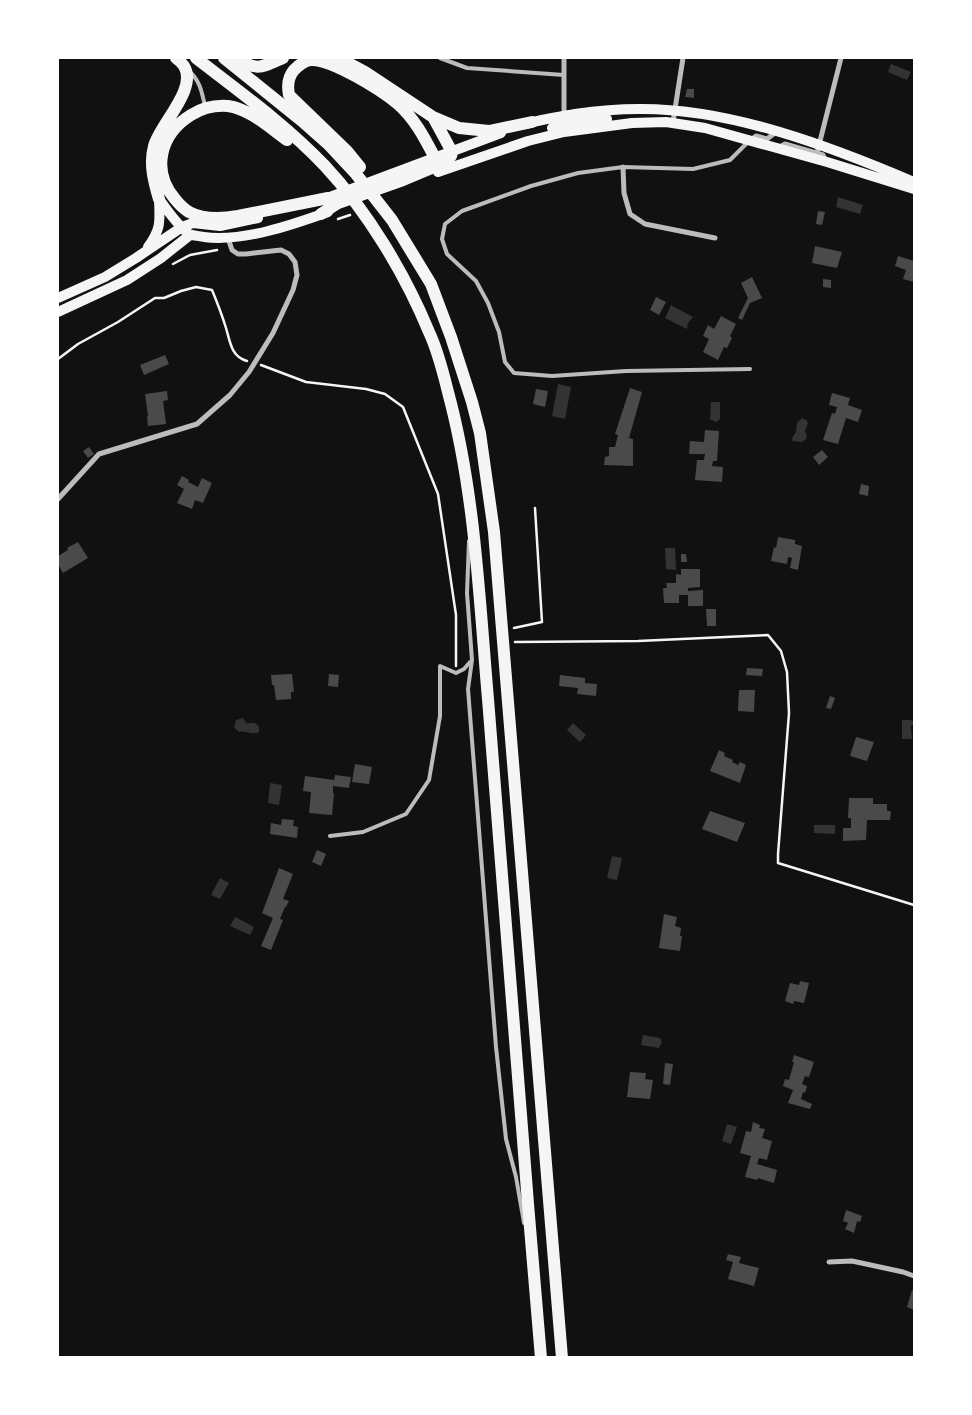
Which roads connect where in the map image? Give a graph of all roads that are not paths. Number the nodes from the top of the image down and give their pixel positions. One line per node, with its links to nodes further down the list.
1 (176, 58): 13 (lane); 33 (highway)
2 (196, 58): 27 (highway)
3 (224, 58): 29 (highway)
4 (235, 58): 5 (highway)
5 (283, 58)
6 (339, 58): 16 (highway)
7 (440, 58): 12 (lane)
8 (564, 58): 12 (street)
9 (683, 58): 14 (street)
10 (842, 58): 24 (street)
11 (302, 60): 25 (highway); 29 (highway)
12 (564, 75): 19 (street)
13 (206, 108): 27 (highway); 35 (highway)
14 (675, 110): 15 (main road); 18 (street); 19 (main road)
15 (696, 113): 20 (main road); 21 (lane)
16 (432, 117): 17 (highway); 25 (highway)
17 (532, 122): 19 (main road); 25 (main road)
18 (673, 122): 19 (main road); 22 (main road)
19 (564, 124): 25 (main road); 34 (main road)
20 (776, 132): 21 (main road); 22 (street)
21 (796, 138): 24 (main road)
22 (750, 141): 23 (main road); 28 (lane)
23 (778, 149): 24 (street); 26 (main road)
24 (819, 150): 26 (street); 30 (main road)
25 (444, 157): 32 (main road); 34 (highway)
26 (827, 162): 31 (main road)
27 (325, 167): 45 (highway)
28 (623, 167): 39 (street); 43 (lane)
29 (360, 173): 52 (highway)
30 (914, 182)
31 (914, 189)
32 (328, 198): 35 (highway); 35 (main road)
33 (159, 199): 36 (main road); 40 (main road)
34 (321, 214): 38 (main road)
35 (194, 219): 36 (main road); 37 (main road)
36 (182, 227): 37 (main road); 40 (main road)
37 (190, 235): 38 (main road); 42 (main road)
38 (227, 237): 44 (street)
39 (715, 238)
40 (144, 252): 41 (main road)
41 (58, 298)
42 (58, 312)
43 (750, 369)
44 (58, 499)
45 (470, 504): 46 (lane); 48 (highway)
46 (472, 660): 47 (lane); 48 (lane)
47 (330, 836)
48 (532, 1254): 51 (highway)
49 (829, 1262): 50 (street)
50 (914, 1276)
51 (541, 1358)
52 (562, 1358)

